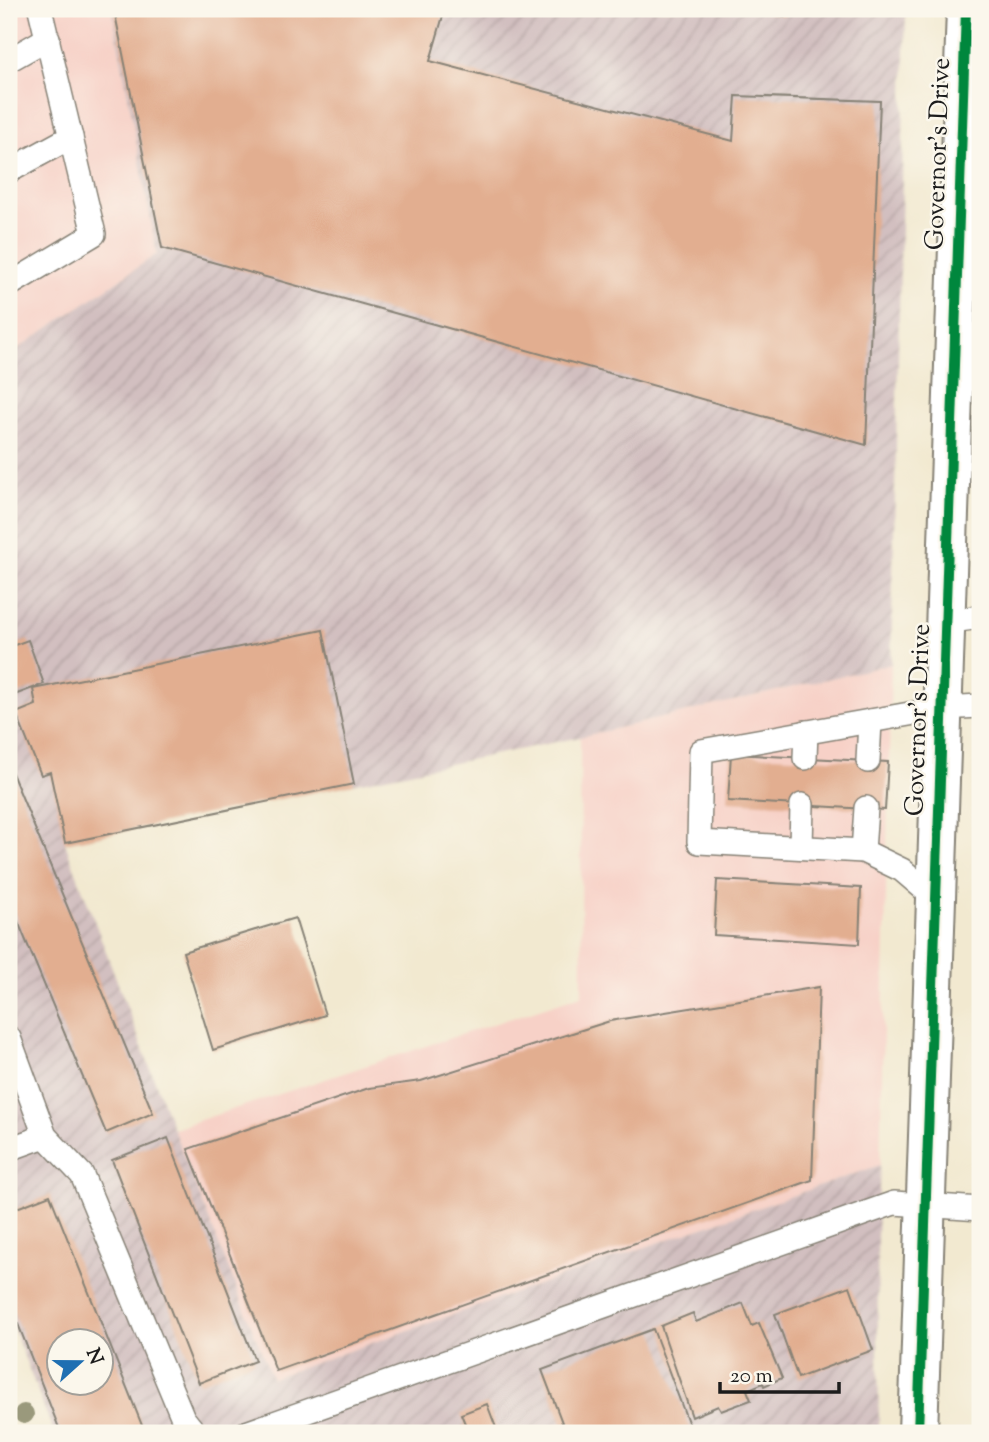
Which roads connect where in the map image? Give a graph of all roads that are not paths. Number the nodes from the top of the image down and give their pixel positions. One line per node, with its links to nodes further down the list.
1 (40, 9): 3 (lane)
2 (966, 9): 8 (highway, Governor's Drive)
3 (48, 38): 4 (lane); 5 (lane)
4 (9, 60)
5 (71, 137): 6 (lane); 7 (lane)
6 (9, 171)
7 (9, 285)
8 (963, 619): 10 (highway, Governor's Drive)
9 (980, 706): 10 (lane)
10 (943, 708): 11 (lane); 19 (highway, Governor's Drive)
11 (870, 721): 12 (lane); 14 (lane)
12 (806, 732): 13 (lane); 17 (lane)
13 (805, 758)
14 (868, 761)
15 (802, 805): 17 (lane)
16 (866, 808): 18 (lane)
17 (801, 847): 18 (lane)
18 (863, 850): 19 (lane)
19 (936, 899): 23 (highway, Governor's Drive)
20 (9, 1038): 21 (lane)
21 (45, 1136): 22 (lane); 25 (lane)
22 (9, 1149)
23 (926, 1205): 24 (lane); 26 (lane); 27 (highway, Governor's Drive)
24 (980, 1209)
25 (195, 1433)
26 (246, 1433)
27 (918, 1433)

